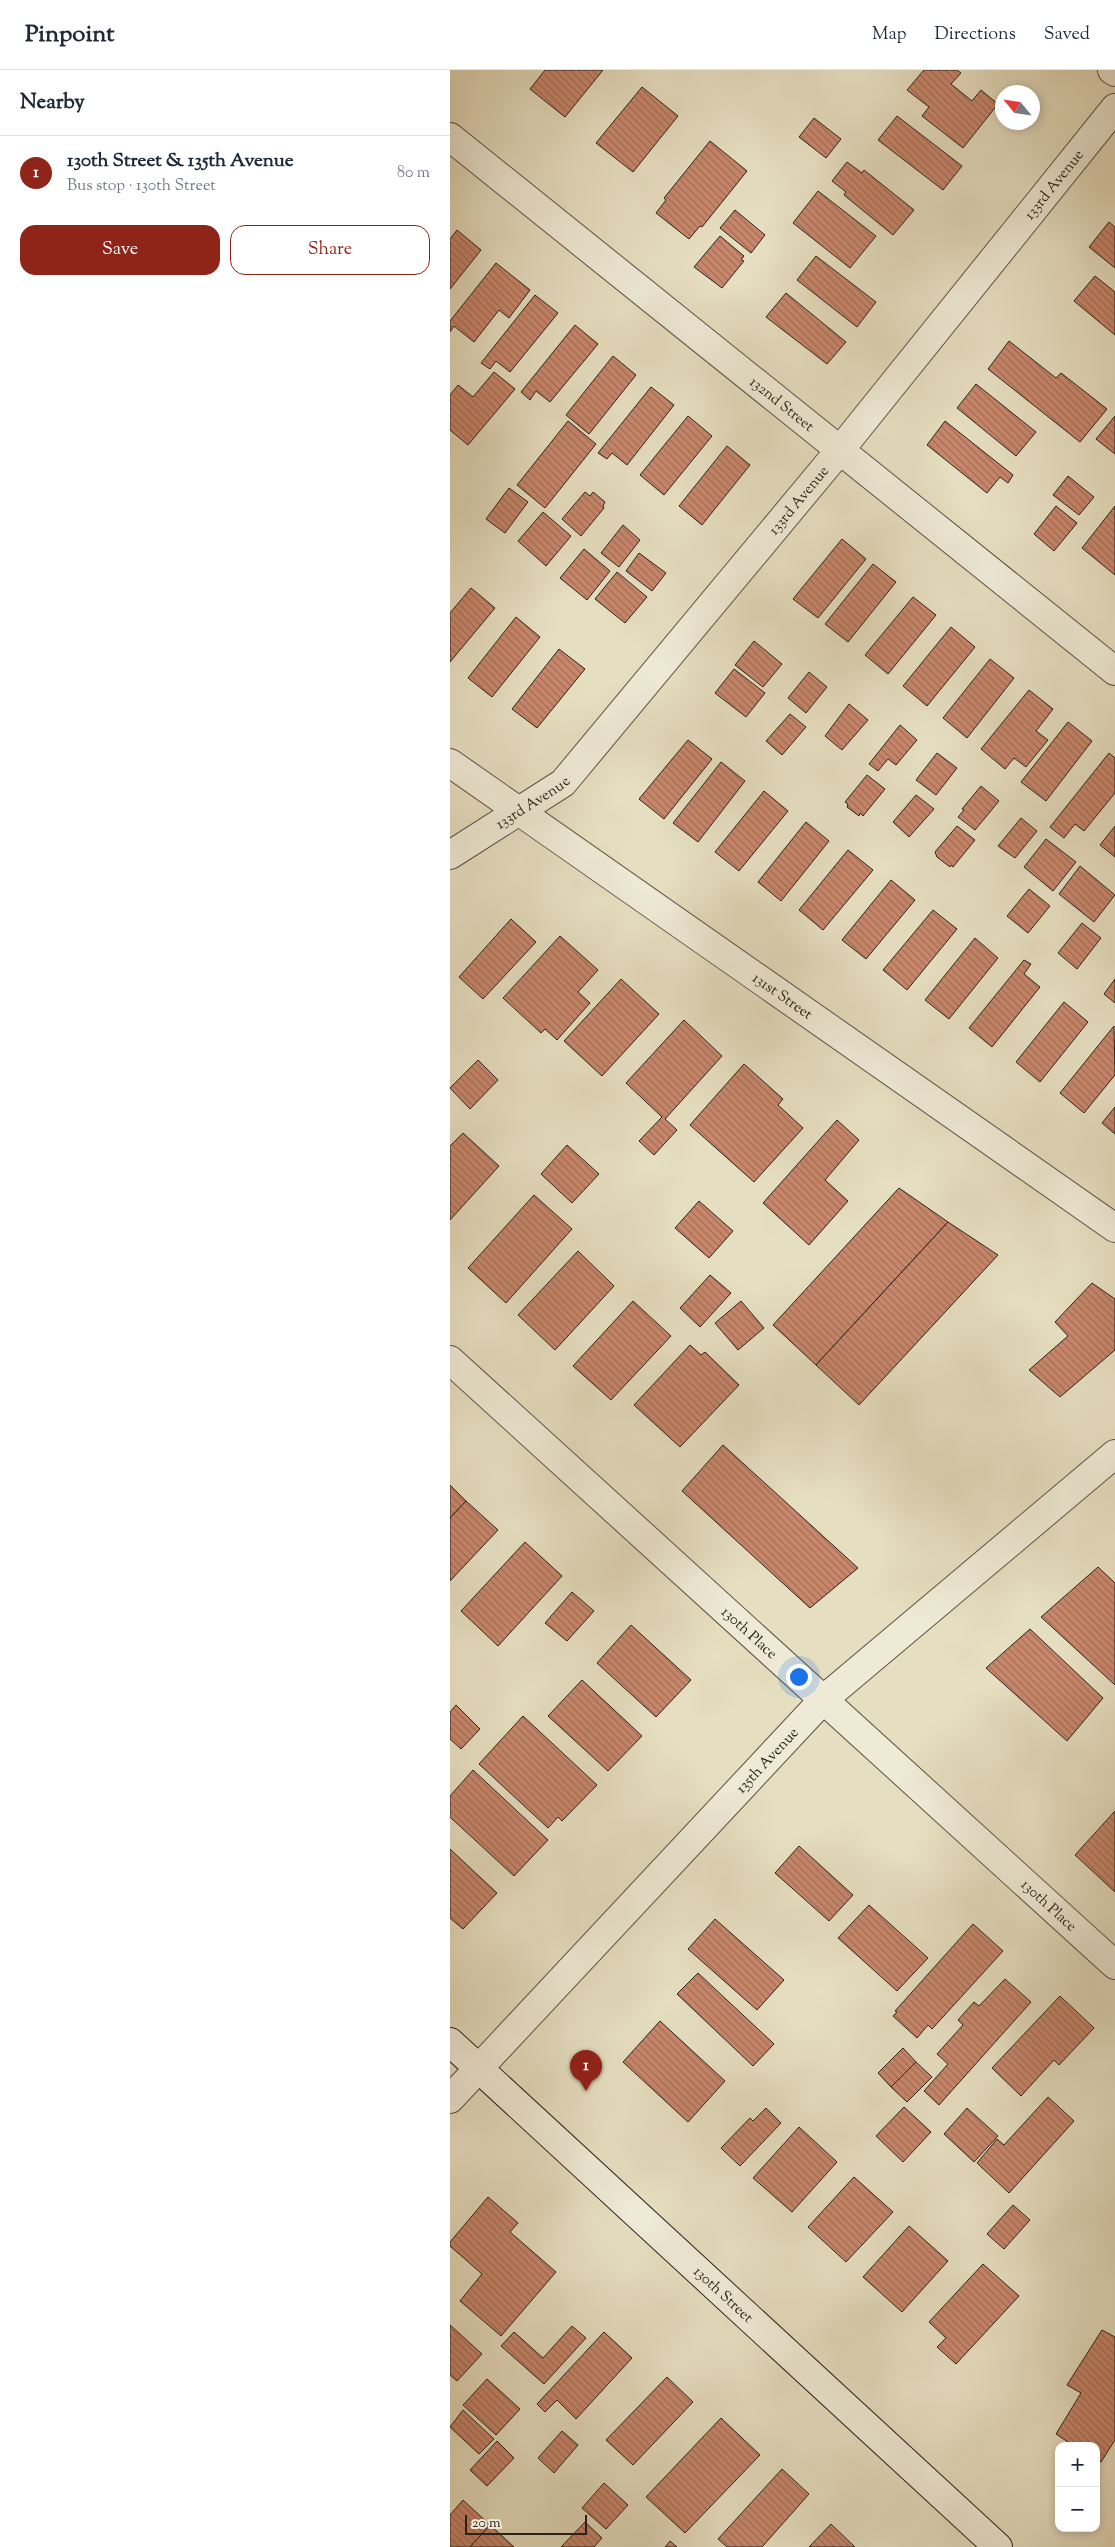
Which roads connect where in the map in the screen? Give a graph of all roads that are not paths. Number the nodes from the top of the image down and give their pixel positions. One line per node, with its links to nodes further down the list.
1 (1115, 108): 3 (street, 133rd Avenue)
2 (450, 137): 3 (street, 132nd Street)
3 (840, 450): 4 (street, 132nd Street); 6 (street, 133rd Avenue)
4 (1115, 671)
5 (450, 763): 6 (street, 131st Street)
6 (520, 811): 7 (street, 133rd Avenue); 8 (street, 131st Street)
7 (450, 855)
8 (1115, 1228)
9 (450, 1360): 11 (street, 130th Place)
10 (1115, 1454): 11 (street, 135th Avenue)
11 (824, 1699): 12 (street, 130th Place); 14 (street, 135th Avenue)
12 (1115, 1965)
13 (450, 2042): 14 (street, 130th Street)
14 (479, 2068): 15 (street, 135th Avenue); 16 (street, 130th Street)
15 (450, 2099)
16 (998, 2547)

